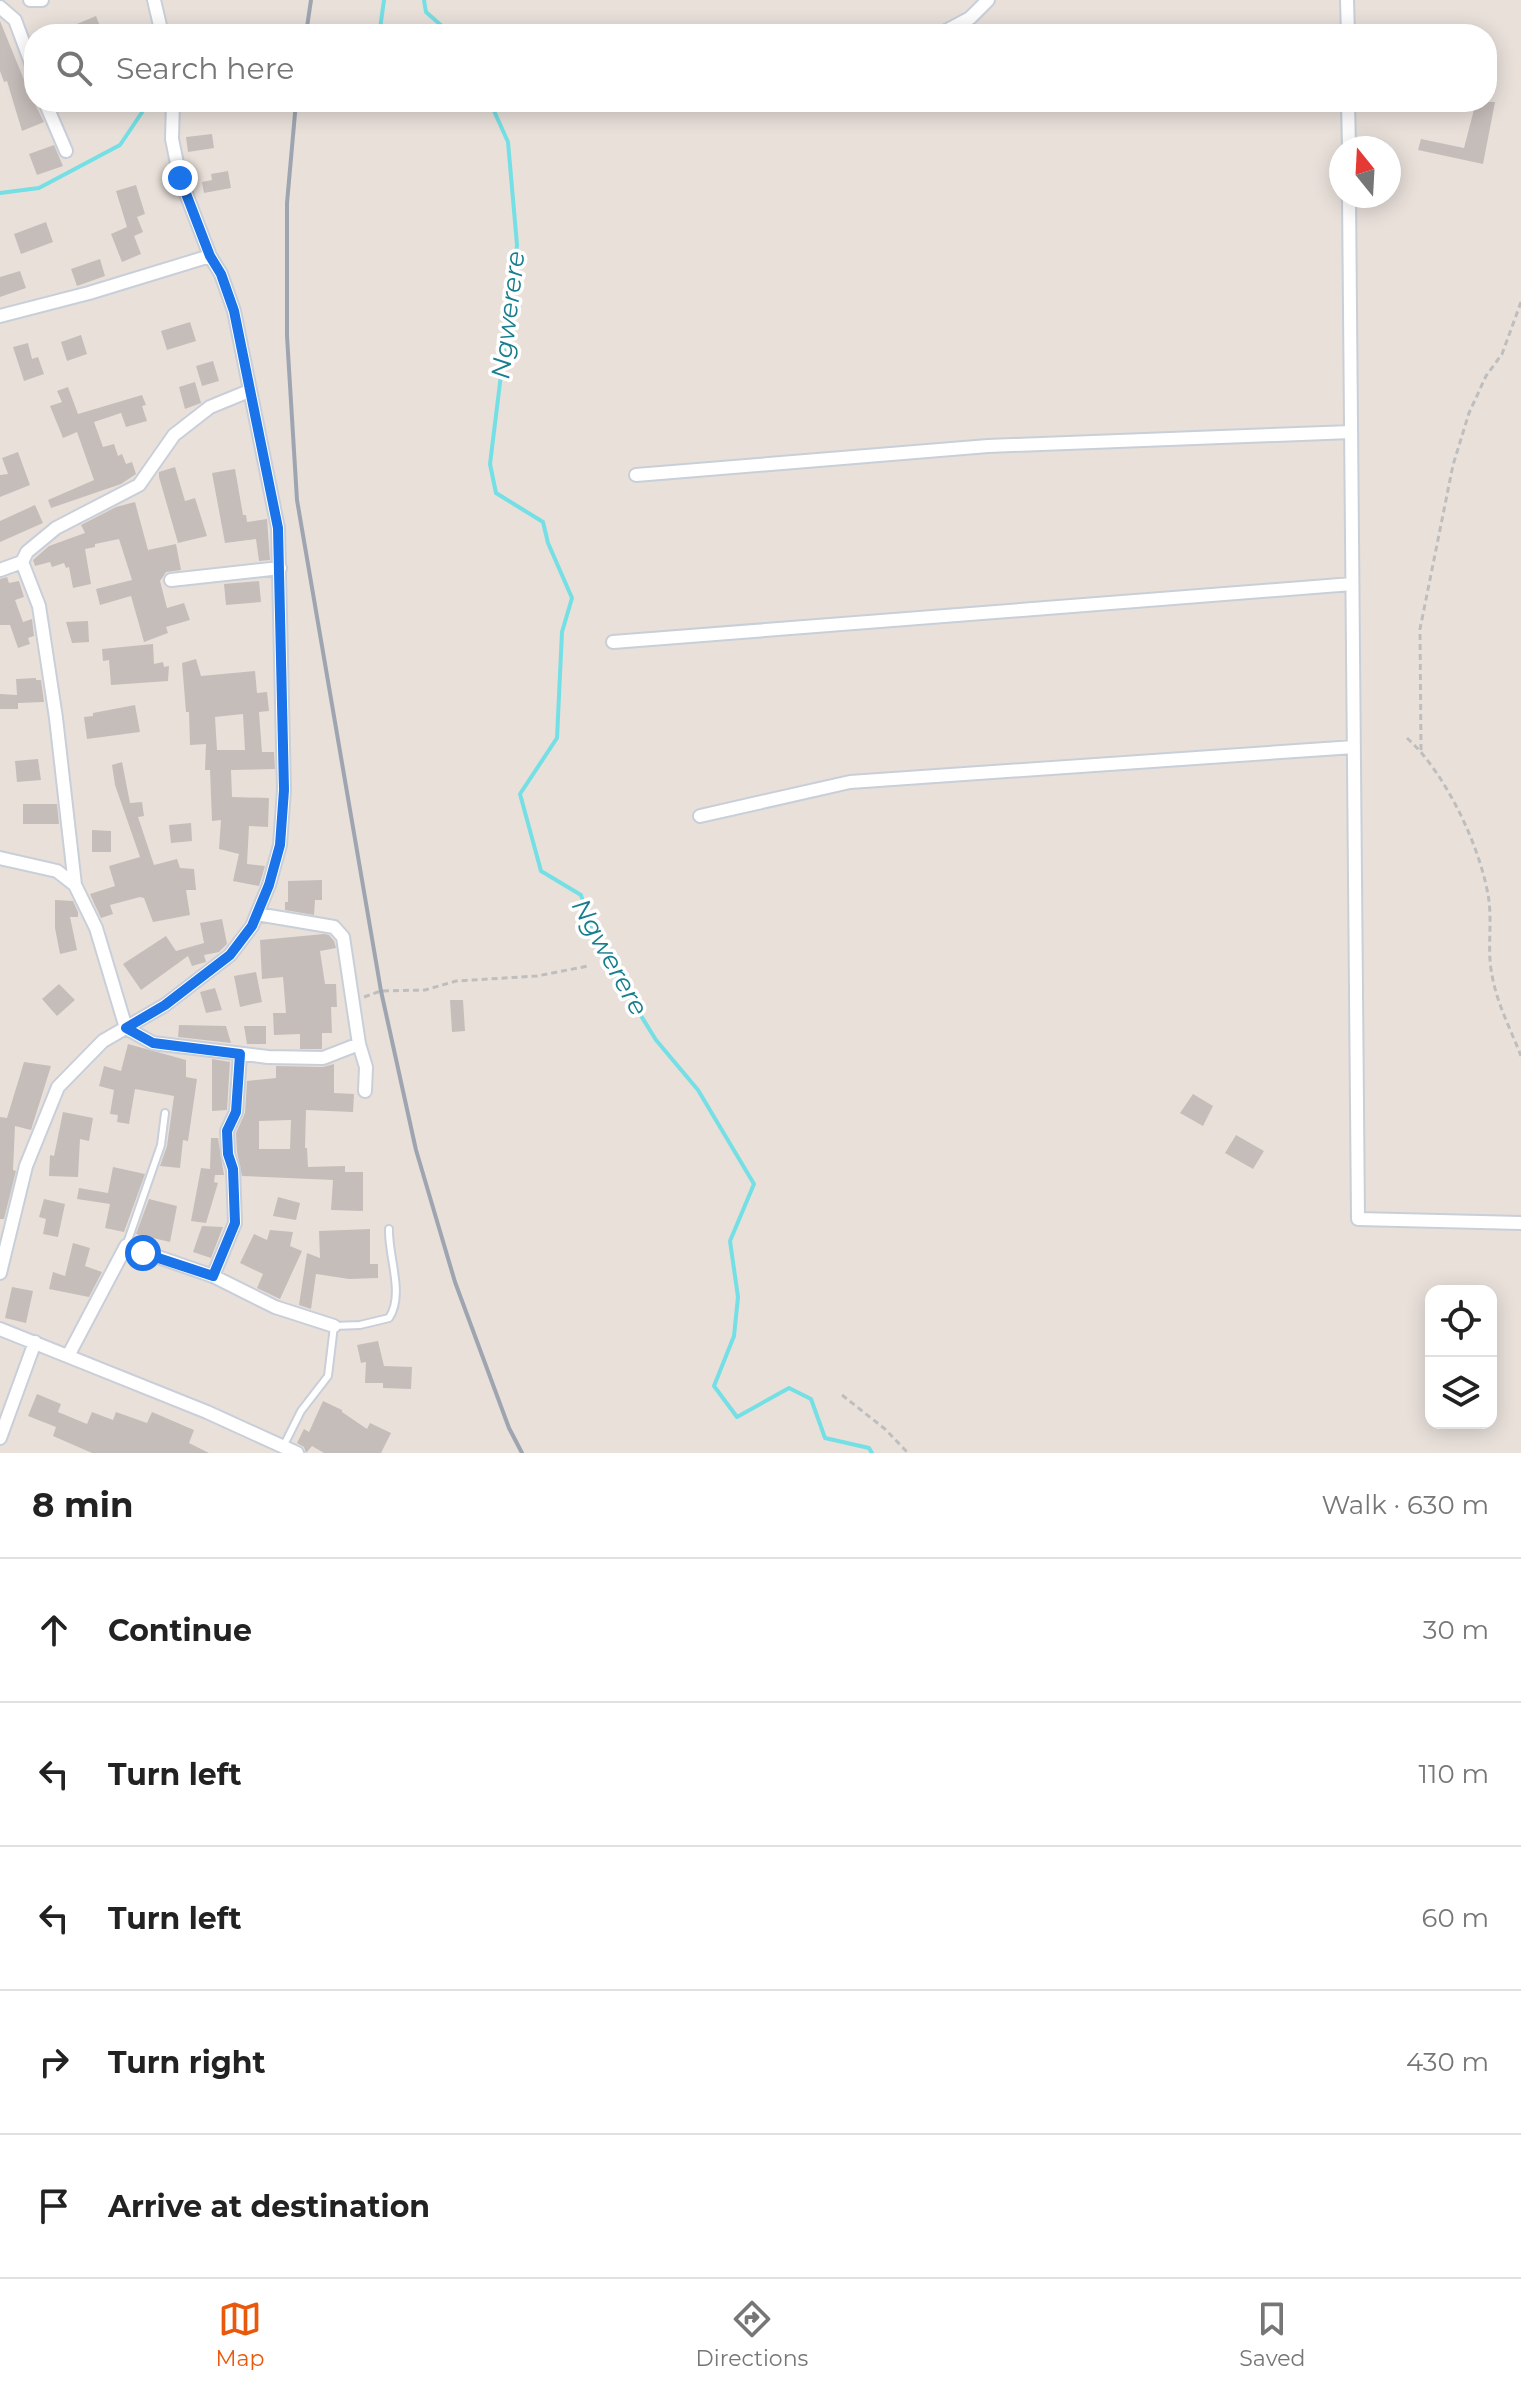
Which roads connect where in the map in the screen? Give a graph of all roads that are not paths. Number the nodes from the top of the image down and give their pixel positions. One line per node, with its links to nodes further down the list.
1 (10, 0): 7 (street)
2 (30, 0): 3 (street)
3 (42, 0)
4 (154, 0): 8 (street)
5 (988, 0): 9 (street)
6 (1347, 0): 10 (street)
7 (0, 5): 11 (street)
8 (160, 24)
9 (959, 24)
10 (1348, 24)
11 (24, 44)
12 (49, 112): 16 (street)
13 (173, 112): 18 (street)
14 (1348, 112): 15 (street)
15 (1349, 136)
16 (66, 151)
17 (1349, 208): 21 (street)
18 (210, 256): 19 (street); 20 (street)
19 (0, 316)
20 (249, 391): 23 (street); 24 (street)
21 (1351, 432): 22 (street); 27 (street)
22 (636, 475)
23 (22, 562): 25 (street); 32 (street)
24 (280, 568): 26 (street); 33 (street)
25 (0, 570)
26 (171, 580)
27 (1352, 584): 28 (street); 29 (street)
28 (613, 642)
29 (1354, 747): 30 (street); 39 (street)
30 (700, 816)
31 (0, 858): 32 (street)
32 (75, 885): 34 (street)
33 (257, 914): 34 (street); 35 (street)
34 (126, 1028): 36 (street); 42 (street)
35 (359, 1044): 36 (street); 37 (street)
36 (240, 1054): 43 (street)
37 (365, 1091)
38 (165, 1113): 41 (lane)
39 (1521, 1223)
40 (389, 1229): 44 (lane)
41 (126, 1246): 43 (street); 47 (street)
42 (0, 1273)
43 (213, 1276): 44 (street)
44 (334, 1326): 49 (lane)
45 (0, 1329): 46 (street)
46 (35, 1342): 47 (street); 48 (street)
47 (68, 1356): 49 (street)
48 (0, 1438)
49 (284, 1445): 50 (street)
50 (297, 1453)

